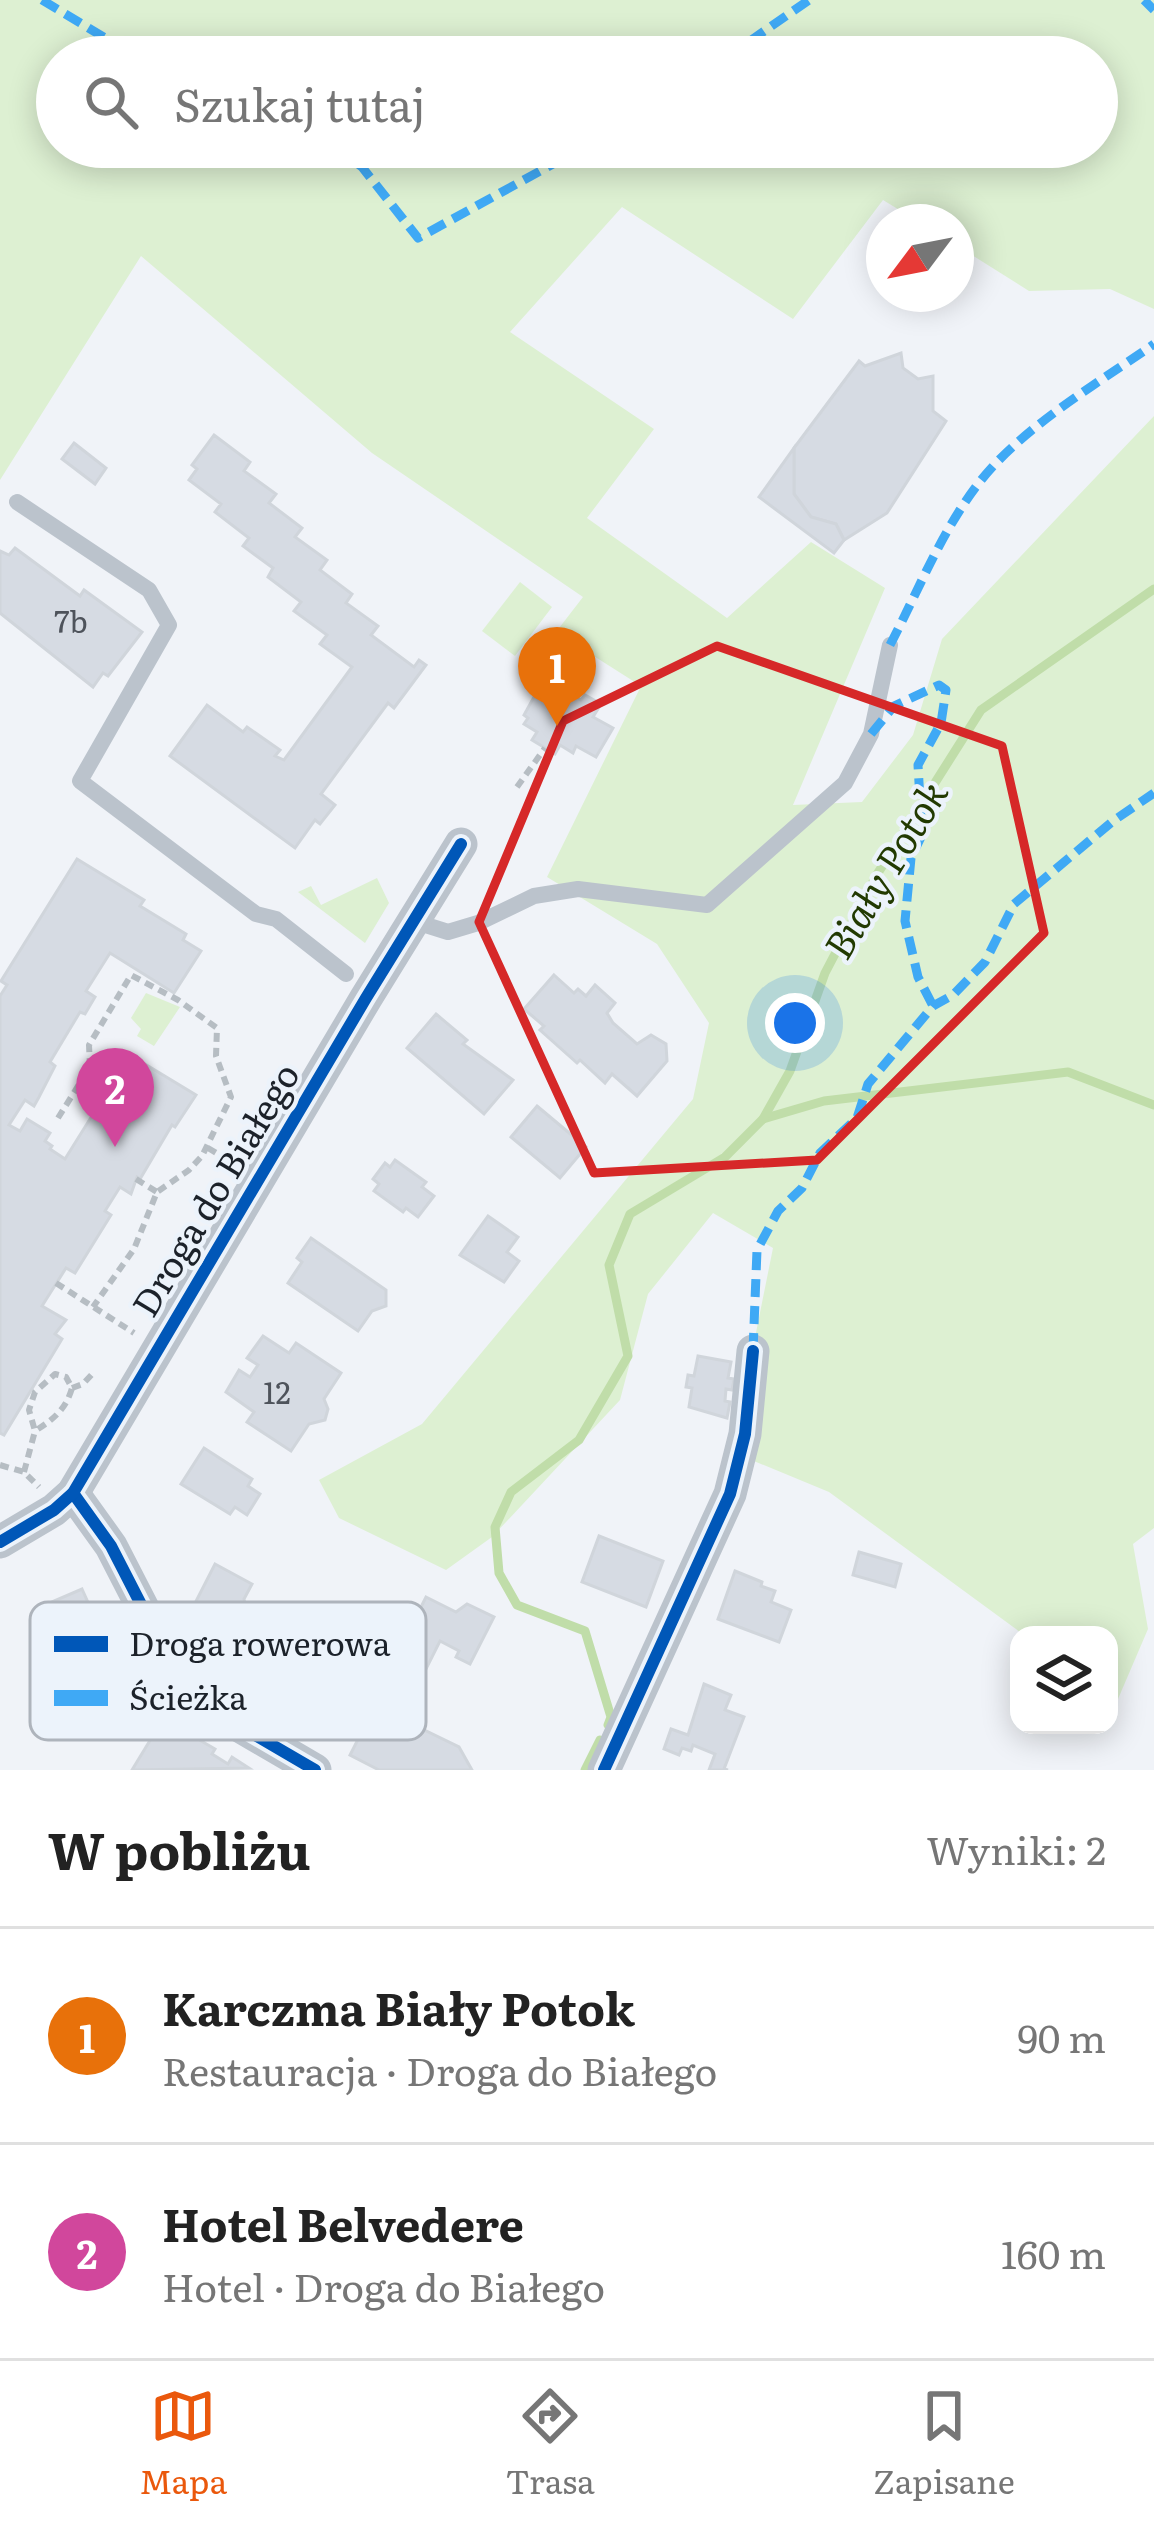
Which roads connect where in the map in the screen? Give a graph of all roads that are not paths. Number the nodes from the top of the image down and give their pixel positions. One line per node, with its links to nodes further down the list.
1 (16, 502): 5 (lane)
2 (890, 645): 4 (lane)
3 (461, 844): 4 (street, Droga do Białego)
4 (413, 921): 7 (street, Droga do Białego)
5 (346, 974)
6 (753, 1352): 12 (street)
7 (57, 1491): 8 (street, Droga do Białego); 9 (street)
8 (0, 1542)
9 (140, 1602)
10 (264, 1740): 11 (street)
11 (315, 1770)
12 (604, 1770)

